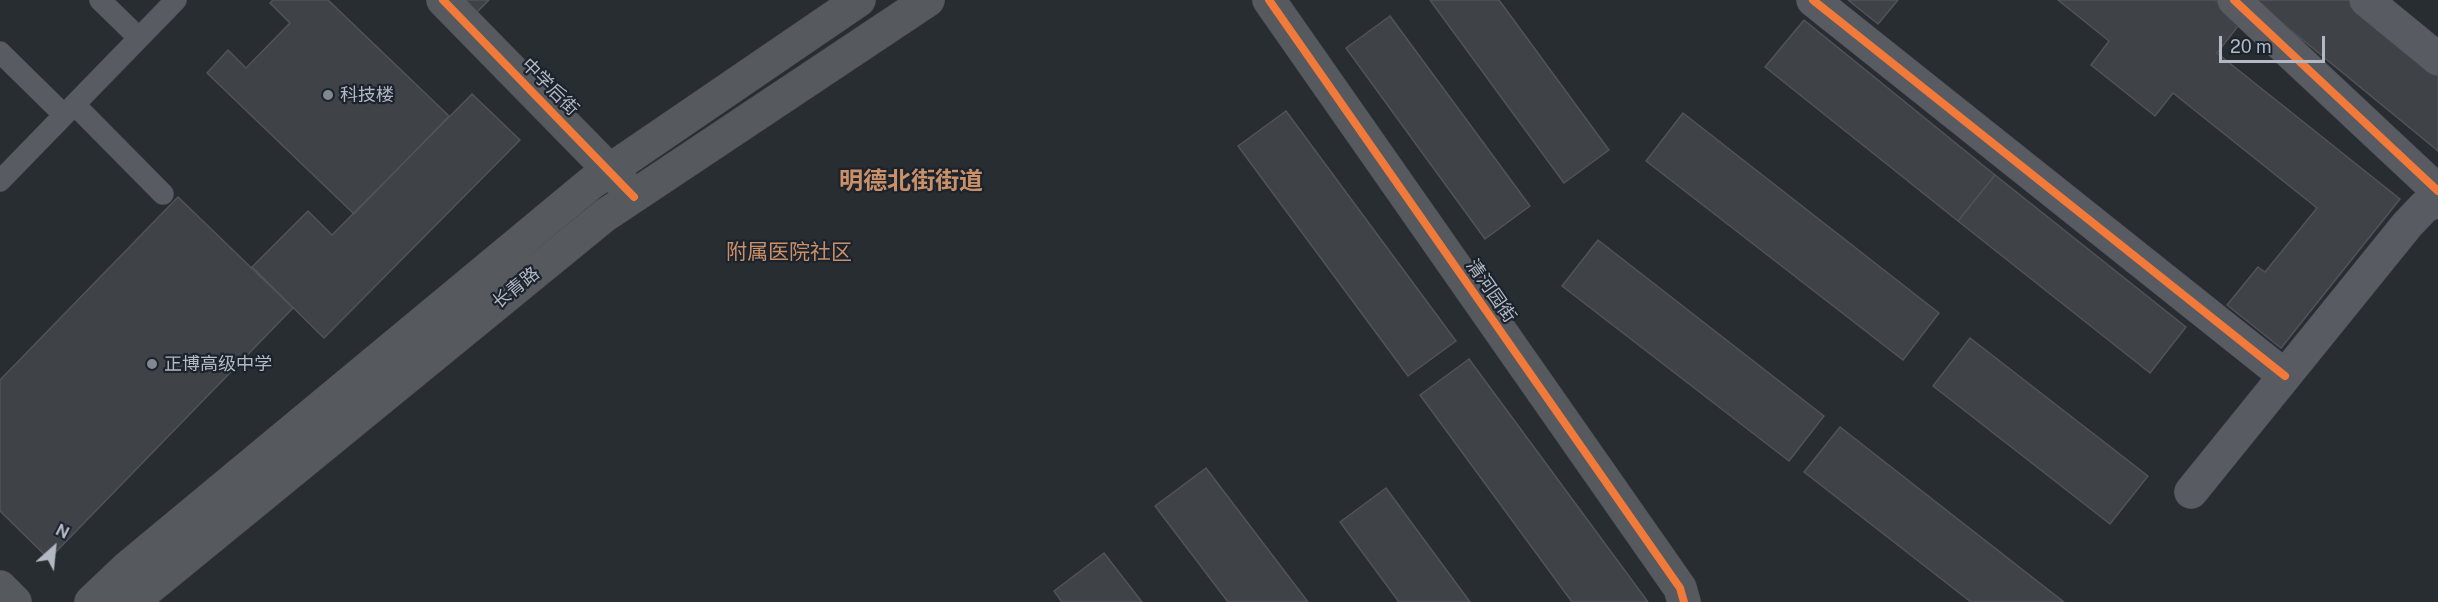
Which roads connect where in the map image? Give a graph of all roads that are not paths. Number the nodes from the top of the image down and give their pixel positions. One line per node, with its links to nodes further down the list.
1 (100, 0): 10 (lane)
2 (176, 0): 10 (lane)
3 (443, 0): 14 (main road, 中学后街)
4 (859, 0): 14 (main road, 长青路)
5 (928, 0): 18 (main road, 长青路)
6 (1269, 0): 26 (main road, 清河园街)
7 (1813, 0): 20 (street)
8 (2234, 0): 16 (street)
9 (2366, 0): 12 (street)
10 (139, 38): 13 (lane)
11 (0, 52): 13 (lane)
12 (2438, 59)
13 (69, 110): 15 (lane); 17 (lane)
14 (610, 170): 18 (main road, 中学后街); 24 (main road, 长青路)
15 (0, 182)
16 (2438, 191)
17 (163, 194)
18 (634, 196): 25 (main road, 长青路)
19 (2438, 201): 20 (street)
20 (2285, 376): 21 (street)
21 (2191, 492)
22 (0, 587): 23 (main road)
23 (15, 602)
24 (91, 602)
25 (123, 602)
26 (1684, 602)

